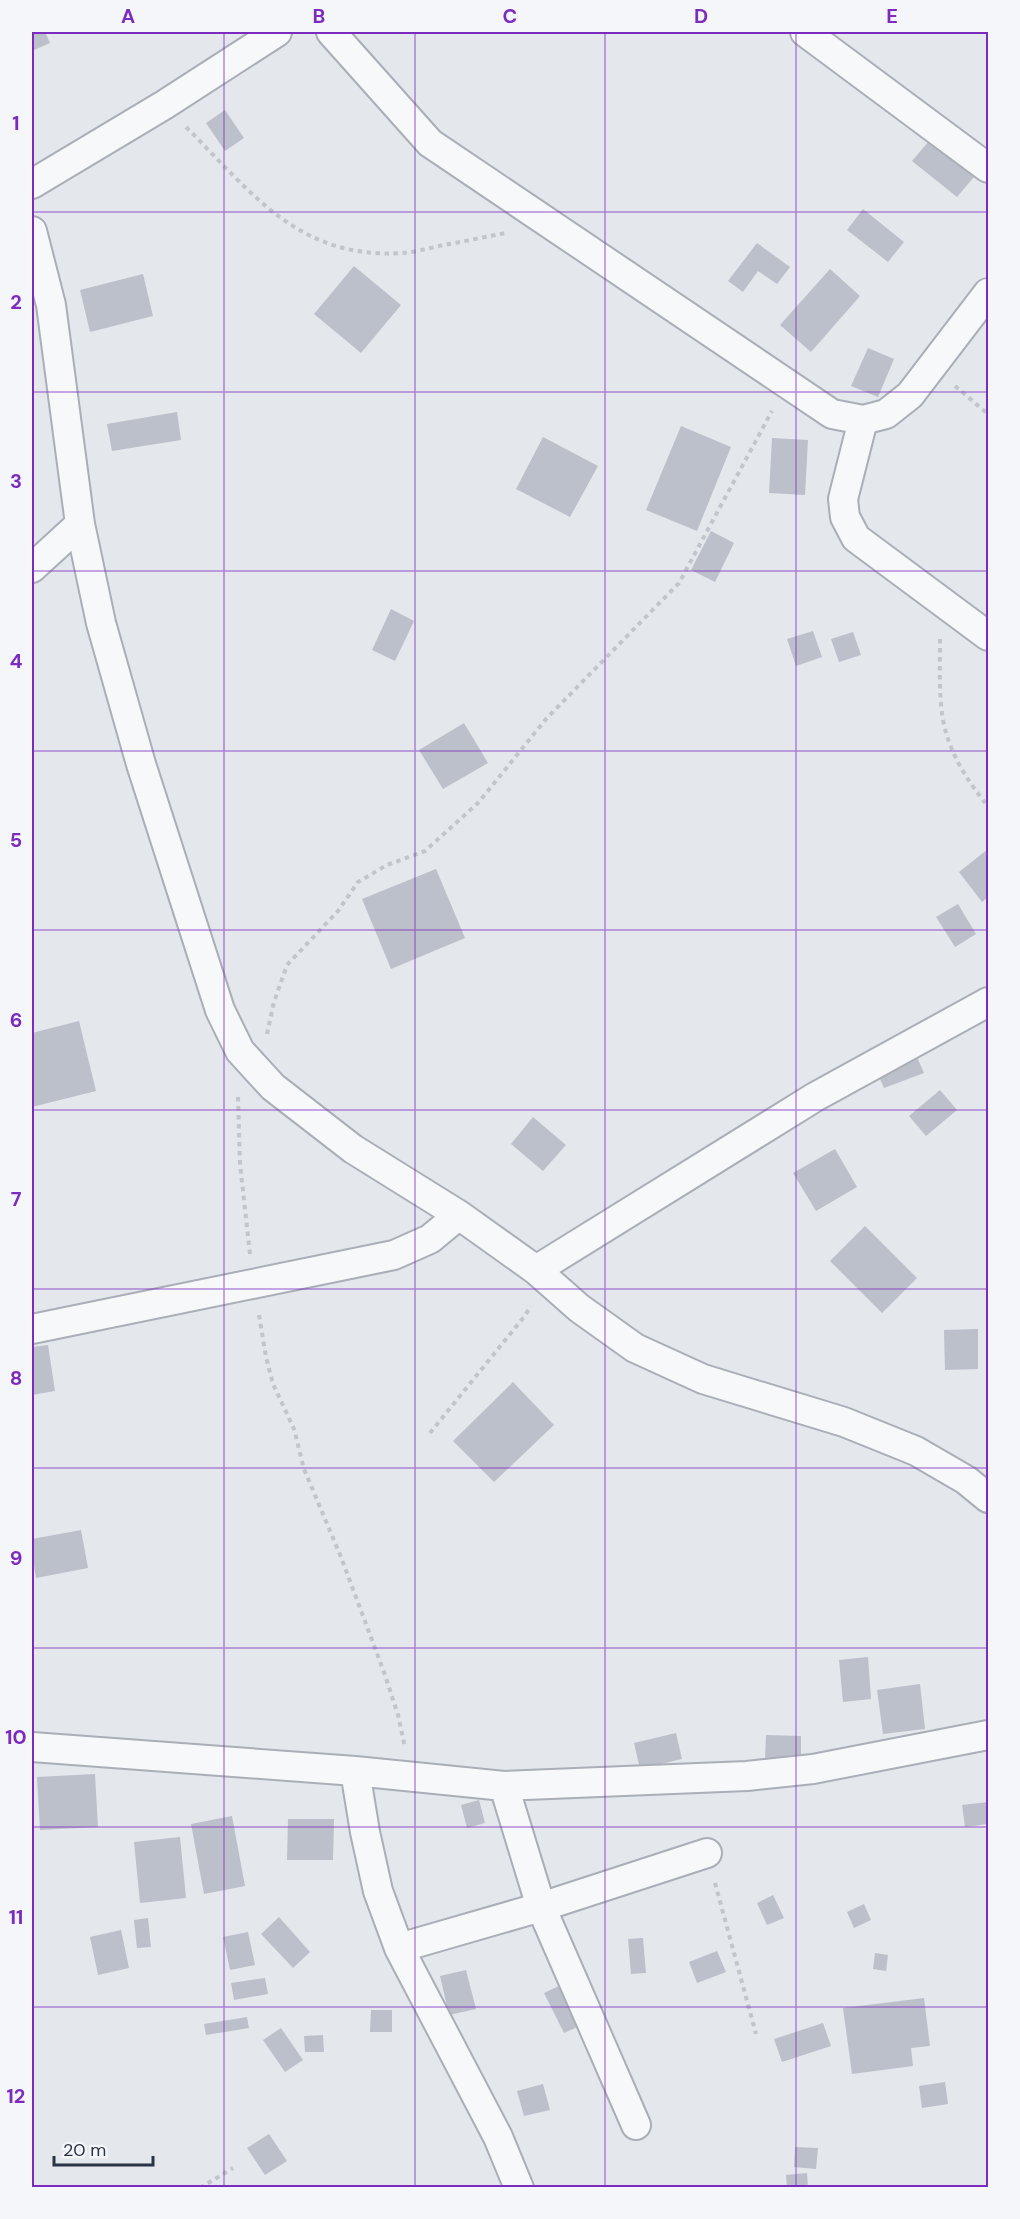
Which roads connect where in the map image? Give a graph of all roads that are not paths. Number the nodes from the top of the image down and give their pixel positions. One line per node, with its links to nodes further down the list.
1 (277, 32): 5 (street)
2 (331, 32): 8 (street)
3 (805, 32): 4 (street)
4 (988, 168)
5 (32, 184)
6 (32, 231): 9 (street)
7 (988, 293): 8 (street)
8 (863, 420): 11 (street)
9 (80, 525): 10 (street); 13 (street)
10 (32, 568)
11 (988, 636)
12 (988, 1002): 14 (street)
13 (459, 1215): 14 (street); 15 (street)
14 (541, 1274): 16 (street)
15 (32, 1329)
16 (988, 1498)
17 (988, 1735): 20 (street)
18 (32, 1747): 19 (street)
19 (355, 1772): 20 (street); 23 (street)
20 (504, 1786): 22 (street)
21 (707, 1853): 22 (street)
22 (541, 1907): 23 (street); 24 (street)
23 (399, 1948): 25 (street)
24 (636, 2125)
25 (519, 2187)

